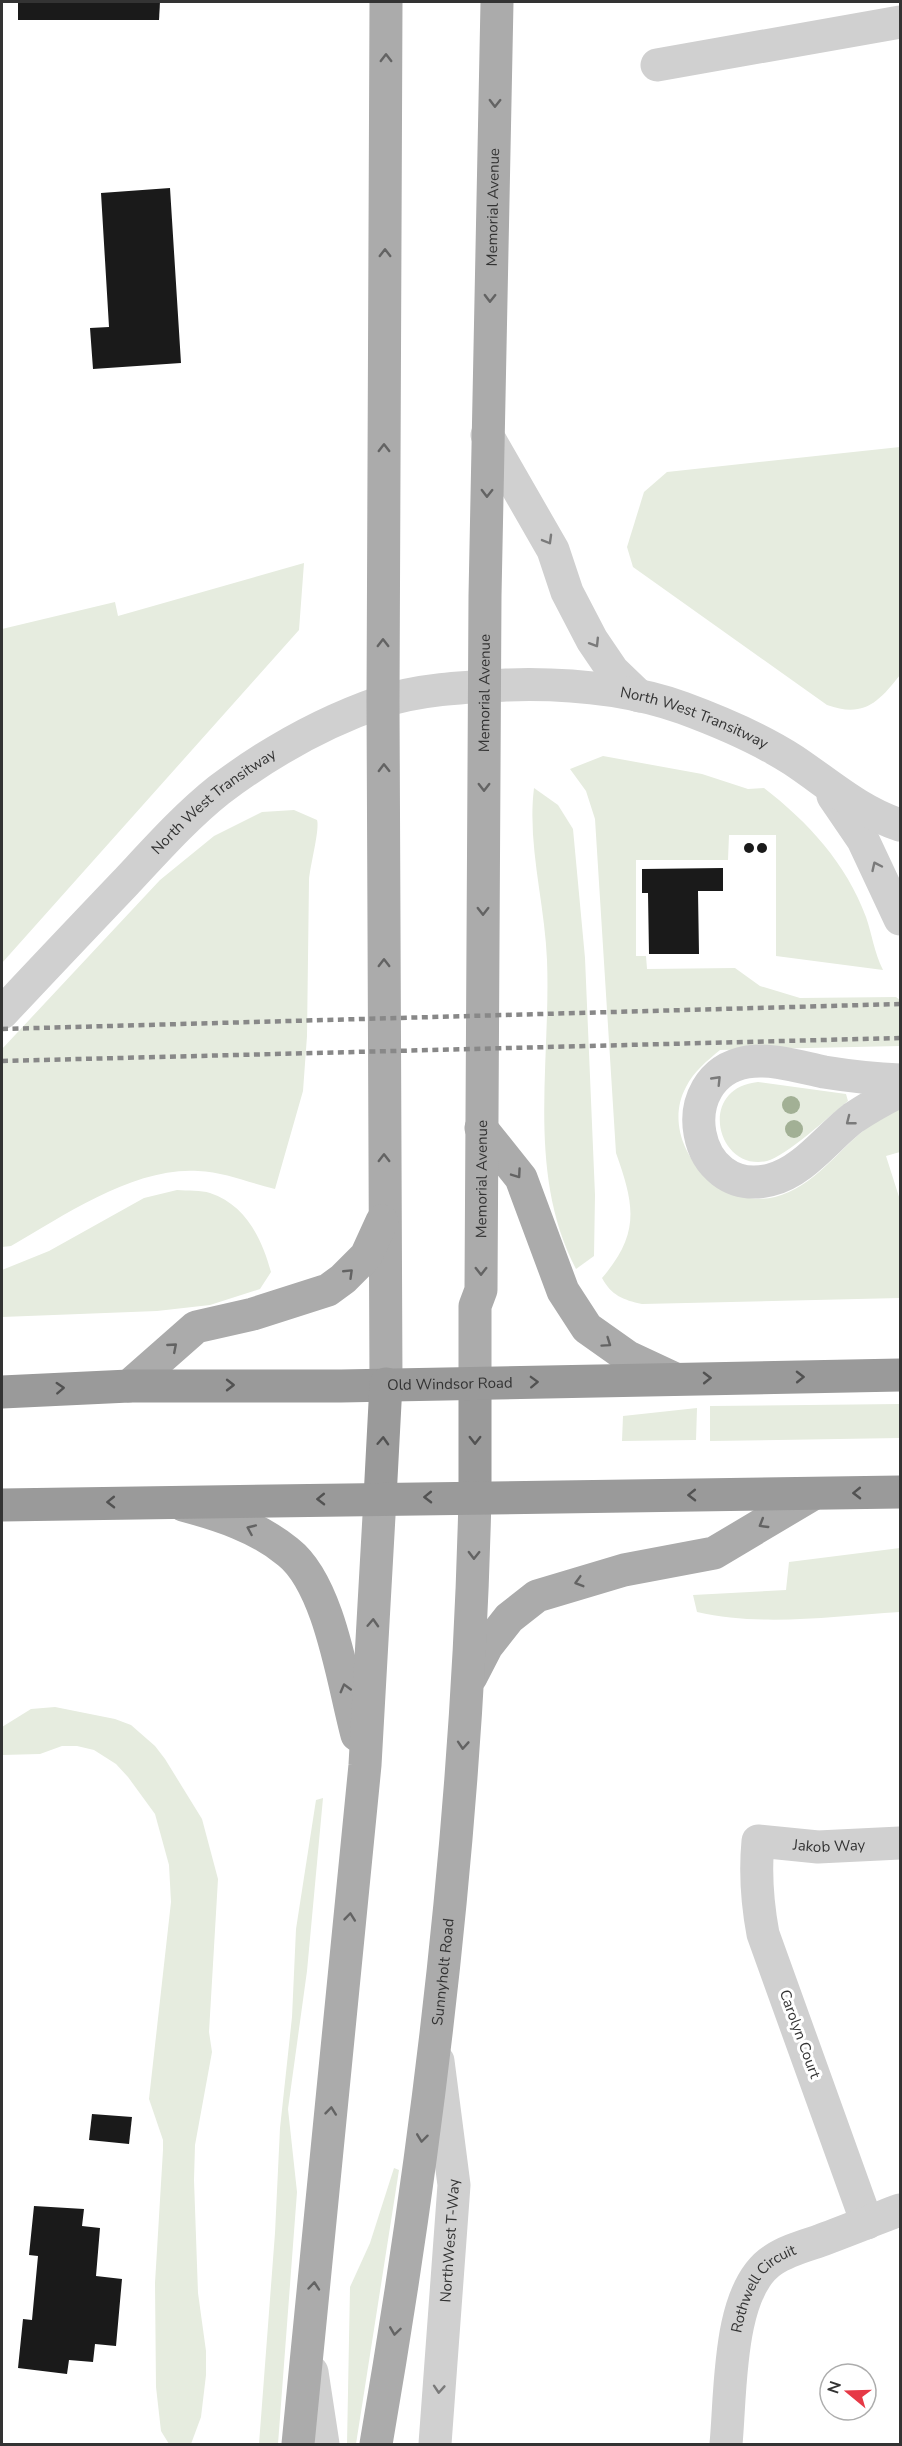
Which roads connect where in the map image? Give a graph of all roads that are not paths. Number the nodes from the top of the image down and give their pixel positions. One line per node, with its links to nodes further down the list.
1 (386, 2): 8 (main road, one-way to 1)
2 (497, 2): 5 (main road, Memorial Avenue, one-way to 5)
3 (900, 22): 4 (street)
4 (657, 65)
5 (487, 435): 6 (main road, Memorial Avenue, one-way to 6); 7 (street, North West Transitway, one-way to 7)
6 (484, 686): 7 (street); 8 (street, North West Transitway); 15 (main road, Memorial Avenue, one-way to 15)
7 (639, 696): 9 (street, North West Transitway)
8 (382, 701): 12 (street, North West Transitway); 16 (main road, one-way to 8)
9 (825, 785): 10 (street, North West Transitway); 11 (street, North West Transitway, one-way to 9)
10 (900, 825)
11 (900, 919)
12 (2, 1013)
13 (900, 1080): 14 (street, one-way to 13)
14 (900, 1091)
15 (481, 1128): 18 (main road, one-way to 18); 20 (main road, Memorial Avenue, one-way to 20)
16 (384, 1216): 19 (main road); 21 (main road, one-way to 16)
17 (900, 1375): 18 (highway, Old Windsor Road, one-way to 17)
18 (673, 1378): 20 (highway, Old Windsor Road, one-way to 18)
19 (386, 1384): 20 (highway, Old Windsor Road); 21 (highway, Old Windsor Road, one-way to 19); 26 (highway, one-way to 19)
20 (475, 1384): 25 (highway, one-way to 25)
21 (129, 1386): 22 (highway, Old Windsor Road, one-way to 21)
22 (2, 1392)
23 (900, 1492): 24 (highway, one-way to 24)
24 (813, 1494): 25 (highway, one-way to 25); 29 (main road, one-way to 29)
25 (475, 1496): 26 (highway, one-way to 26); 29 (main road, Sunnyholt Road, one-way to 29)
26 (380, 1498): 27 (highway, one-way to 27); 30 (main road, one-way to 26)
27 (170, 1501): 28 (highway, one-way to 28); 30 (main road, one-way to 27)
28 (2, 1505)
29 (466, 1686): 33 (main road, Sunnyholt Road, one-way to 33)
30 (365, 1765): 36 (main road, one-way to 30)
31 (758, 1841): 32 (street, Jakob Way); 35 (street, Carolyn Court)
32 (900, 1843)
33 (435, 2039): 39 (main road, Sunnyholt Road, one-way to 39); 40 (street, NorthWest T-Way, one-way to 40)
34 (900, 2210): 35 (street, Rothwell Circuit)
35 (867, 2223): 41 (street, Rothwell Circuit)
36 (309, 2344): 37 (main road); 38 (street)
37 (298, 2445)
38 (323, 2445)
39 (376, 2445)
40 (435, 2445)
41 (726, 2445)

